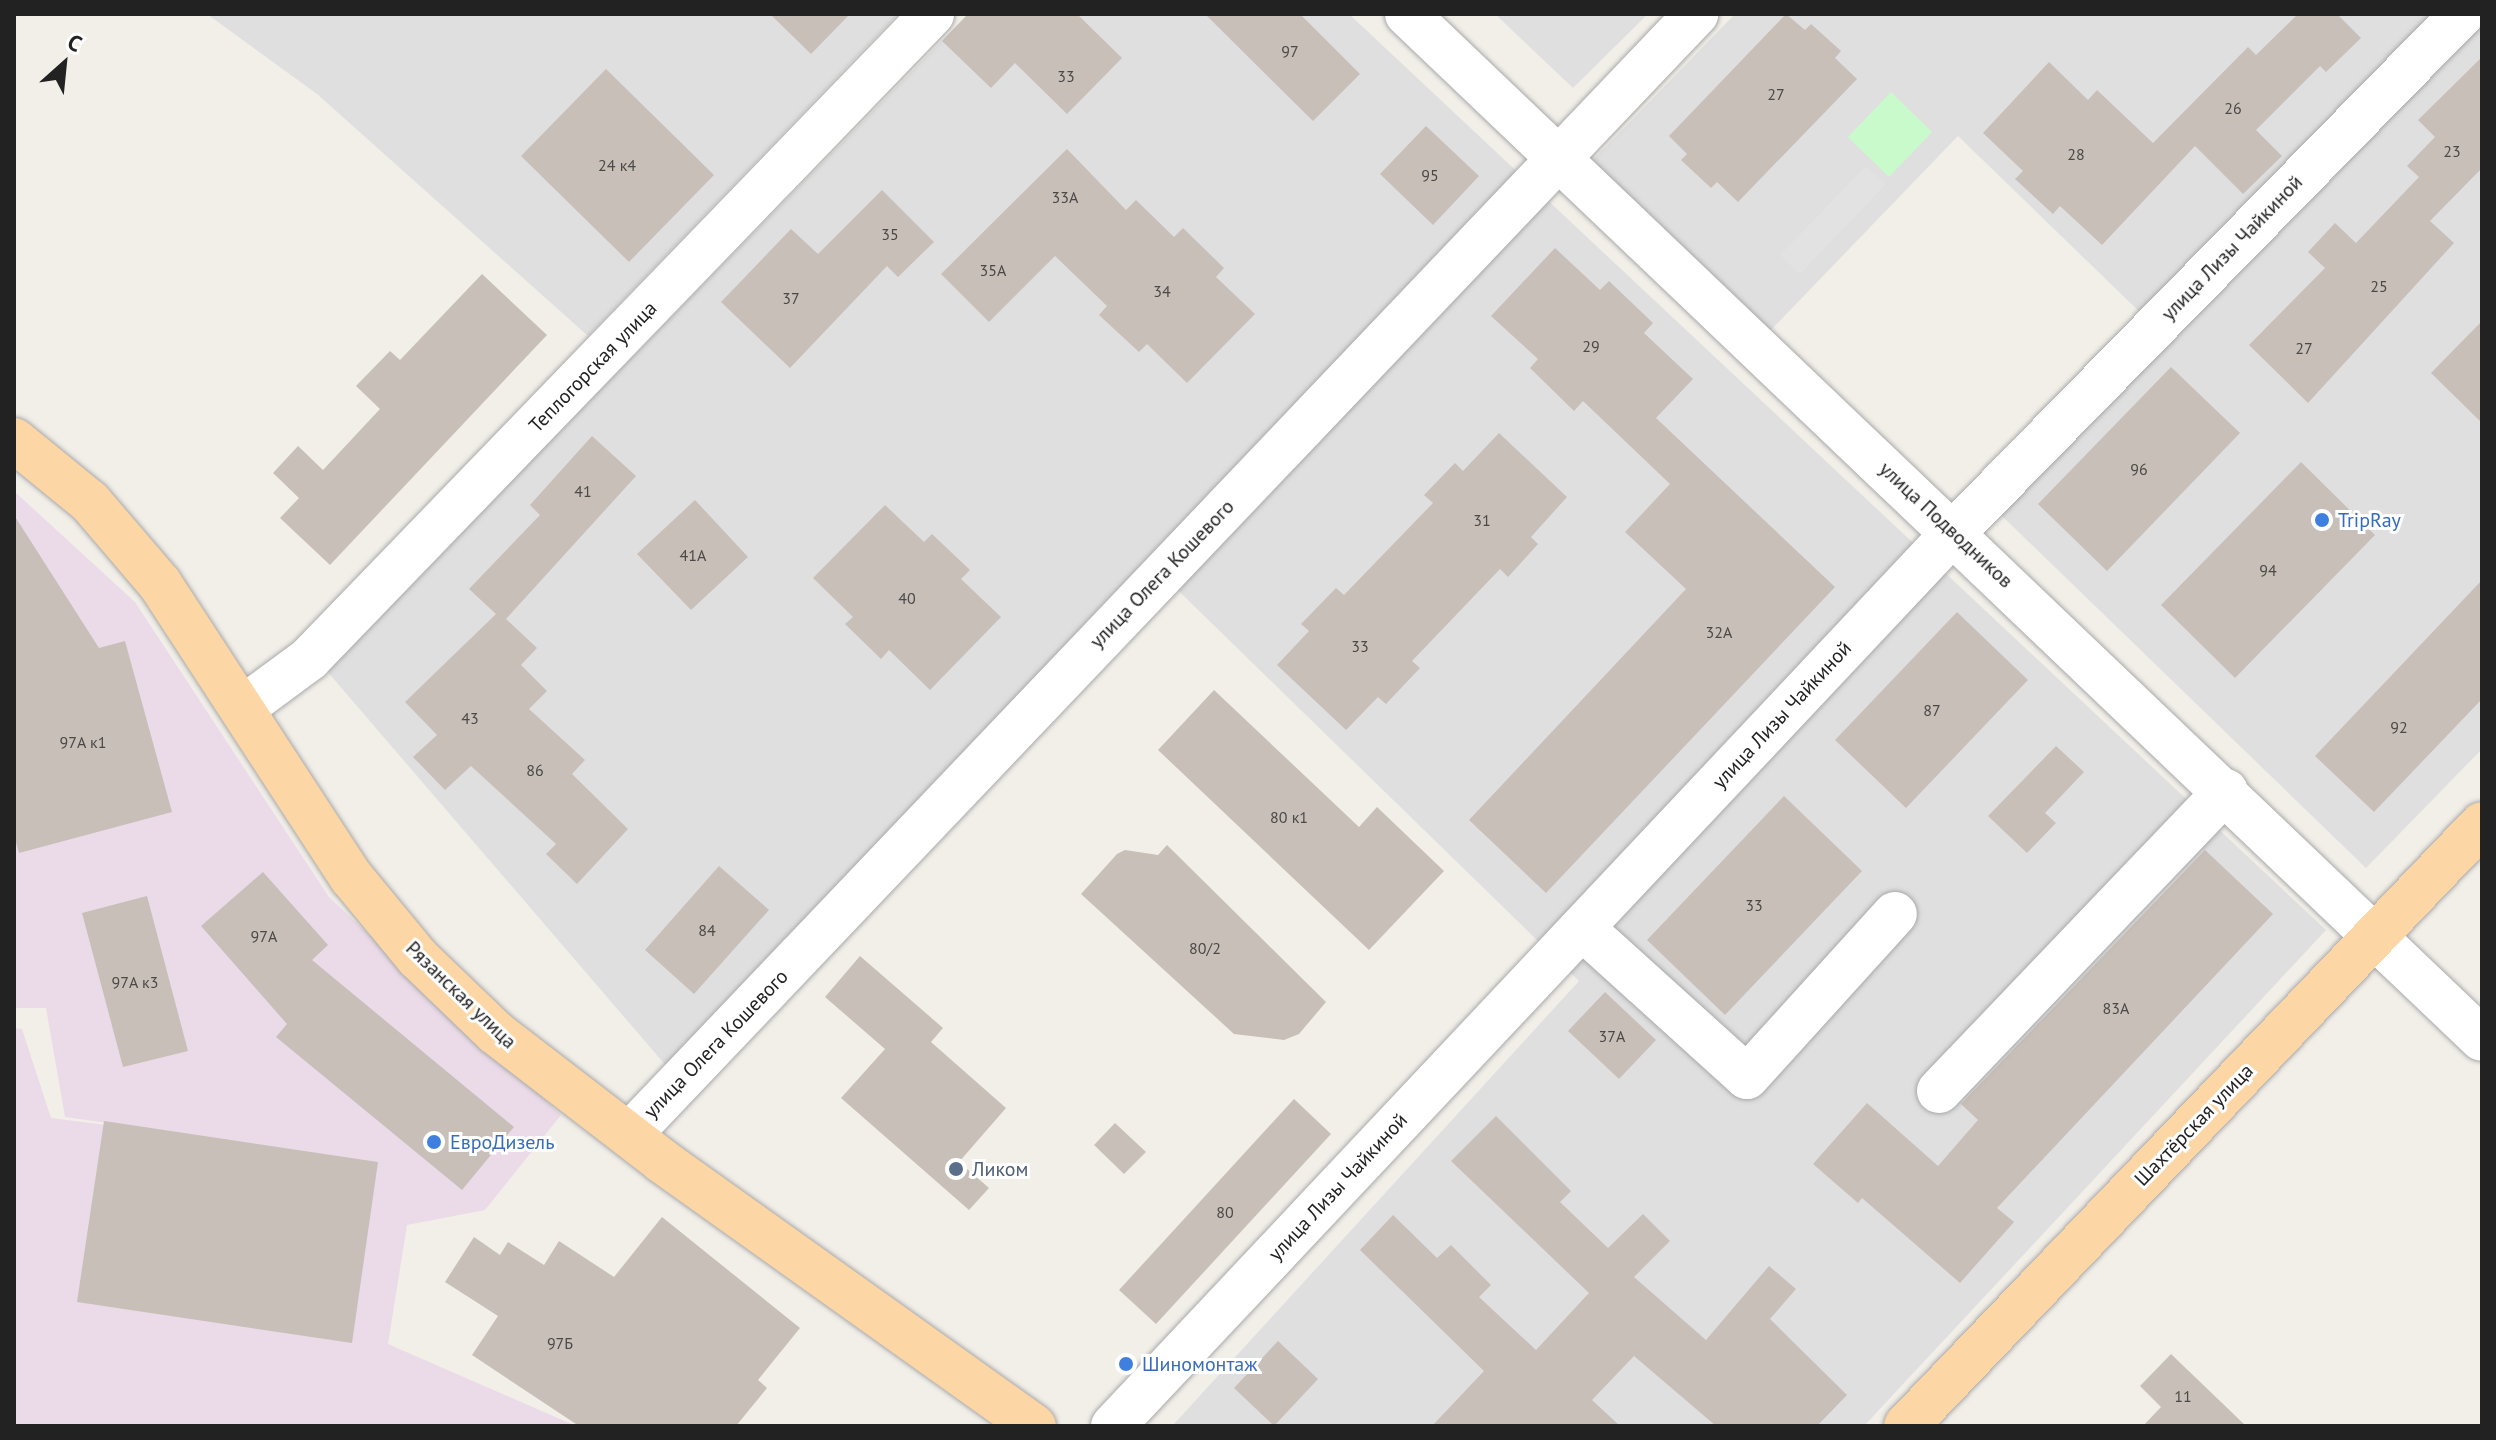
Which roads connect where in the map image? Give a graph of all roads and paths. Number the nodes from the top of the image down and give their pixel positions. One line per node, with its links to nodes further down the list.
1 (932, 14): 8 (street, Теплогорская улица)
2 (1407, 14): 5 (street, улица Подводников)
3 (1696, 14): 5 (street, улица Олега Кошевого)
4 (2462, 14): 7 (street, улица Лизы Чайкиной)
5 (1557, 158): 7 (street, улица Подводников); 16 (street, улица Олега Кошевого)
6 (14, 440): 8 (main road, Рязанская улица)
7 (1954, 532): 9 (street, улица Подводников); 12 (street, улица Лизы Чайкиной)
8 (244, 707): 16 (main road, Рязанская улица)
9 (2226, 791): 13 (street, улица Подводников); 15 (street)
10 (2482, 824): 13 (main road, Шахтёрская улица)
11 (1895, 914): 12 (street)
12 (1582, 928): 18 (street, улица Лизы Чайкиной)
13 (2376, 934): 14 (street, улица Подводников); 19 (main road, Шахтёрская улица)
14 (2482, 1039)
15 (1939, 1091)
16 (629, 1135): 17 (main road, Рязанская улица)
17 (1034, 1426)
18 (1113, 1426)
19 (1906, 1426)

